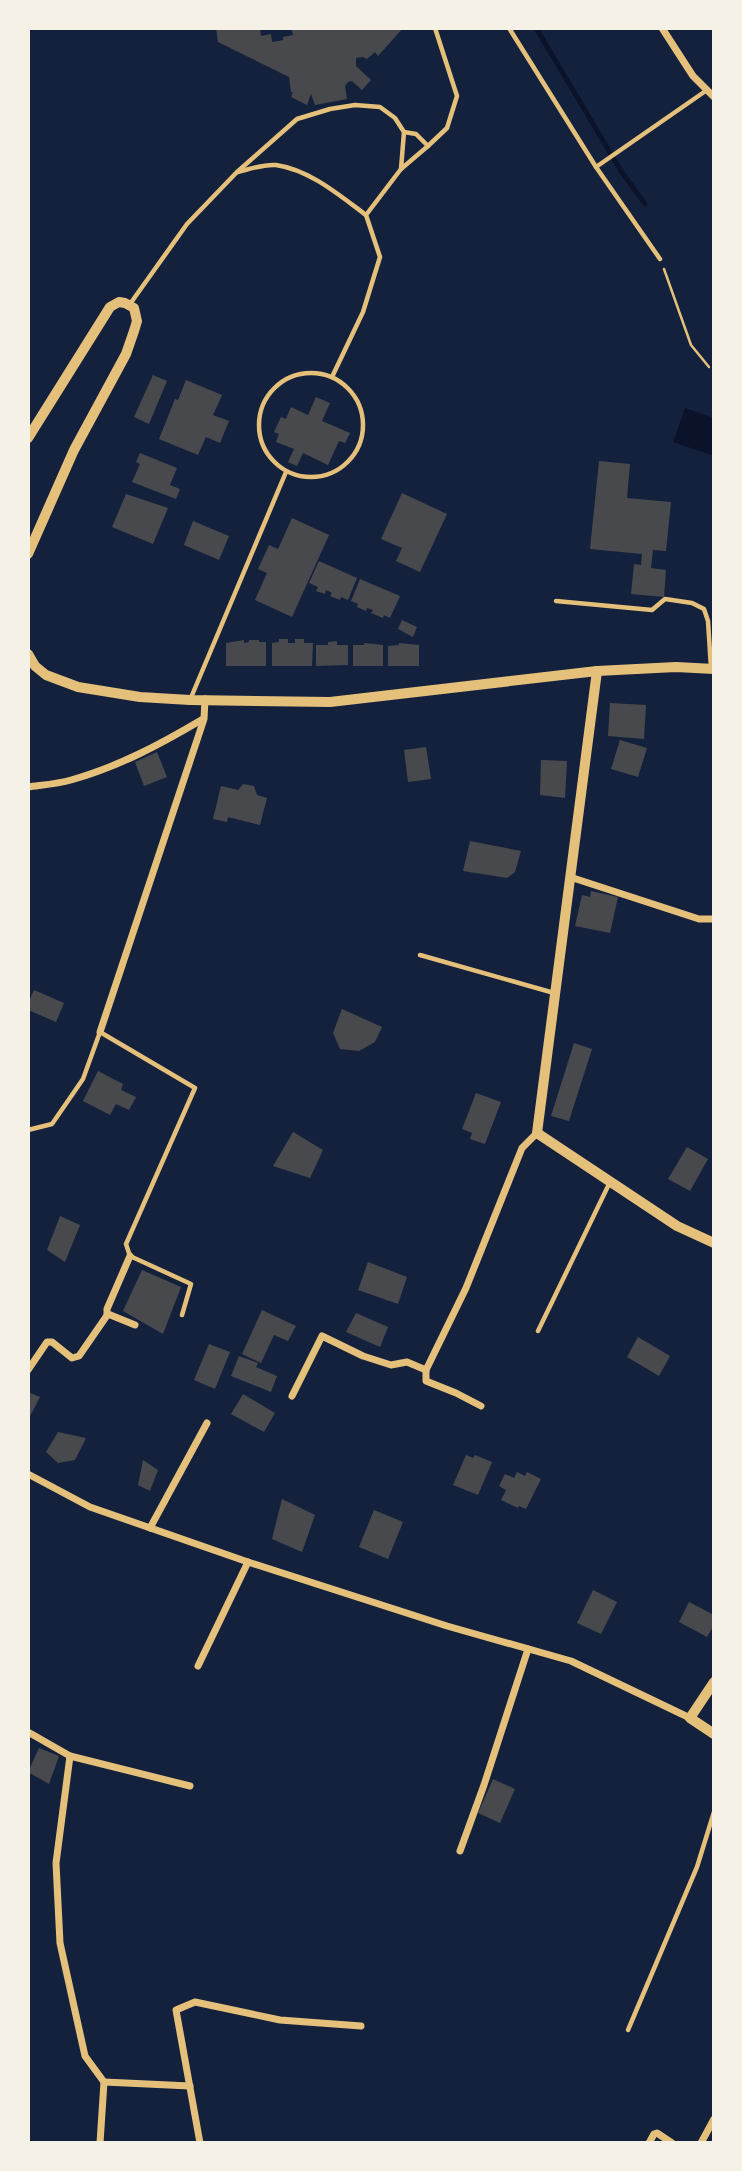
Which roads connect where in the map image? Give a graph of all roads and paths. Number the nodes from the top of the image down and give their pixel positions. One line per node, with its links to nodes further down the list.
1 (435, 28): 7 (lane)
2 (509, 28): 8 (lane)
3 (662, 28): 4 (street)
4 (707, 90): 5 (street); 8 (lane)
5 (714, 97)
6 (404, 132): 7 (lane); 9 (lane); 10 (lane)
7 (428, 146): 9 (lane)
8 (596, 167): 12 (lane)
9 (401, 169): 11 (lane)
10 (237, 172): 11 (lane); 13 (lane)
11 (366, 215): 15 (lane)
12 (660, 259): 14 (path)
13 (133, 308): 16 (main road); 18 (main road)
14 (709, 367)
15 (332, 377): 17 (lane); 17 (lane)
16 (28, 438)
17 (286, 472): 24 (lane)
18 (28, 554)
19 (556, 601): 21 (lane)
20 (28, 654): 24 (main road)
21 (713, 668): 22 (main road)
22 (597, 671): 23 (main road); 27 (main road)
23 (205, 699): 24 (main road); 25 (street)
24 (190, 700)
25 (204, 719): 26 (street); 31 (street)
26 (28, 787)
27 (570, 877): 28 (street); 30 (main road)
28 (714, 919)
29 (420, 956): 30 (lane)
30 (555, 993): 33 (main road)
31 (100, 1032): 32 (lane); 36 (lane)
32 (28, 1130)
33 (537, 1133): 34 (main road); 42 (street)
34 (610, 1182): 35 (main road); 40 (lane)
35 (714, 1243)
36 (130, 1256): 37 (street); 38 (lane)
37 (107, 1314): 39 (street); 41 (street)
38 (182, 1315)
39 (135, 1325)
40 (538, 1331)
41 (28, 1370)
42 (426, 1370): 43 (street); 44 (street)
43 (292, 1396)
44 (481, 1406)
45 (207, 1423): 47 (street)
46 (28, 1474): 47 (street)
47 (150, 1528): 48 (street)
48 (248, 1562): 49 (street); 50 (street)
49 (528, 1649): 52 (street); 58 (street)
50 (198, 1666)
51 (714, 1682): 52 (main road)
52 (690, 1718): 54 (main road)
53 (28, 1732): 55 (street)
54 (714, 1734)
55 (70, 1756): 56 (street); 61 (street)
56 (190, 1786)
57 (714, 1812): 60 (lane)
58 (460, 1851)
59 (361, 2026): 62 (street)
60 (628, 2030)
61 (104, 2082): 62 (street); 64 (street)
62 (190, 2086): 65 (street)
63 (714, 2119): 68 (street)
64 (100, 2143)
65 (200, 2143)
66 (649, 2143): 67 (street)
67 (672, 2143)
68 (701, 2143)

